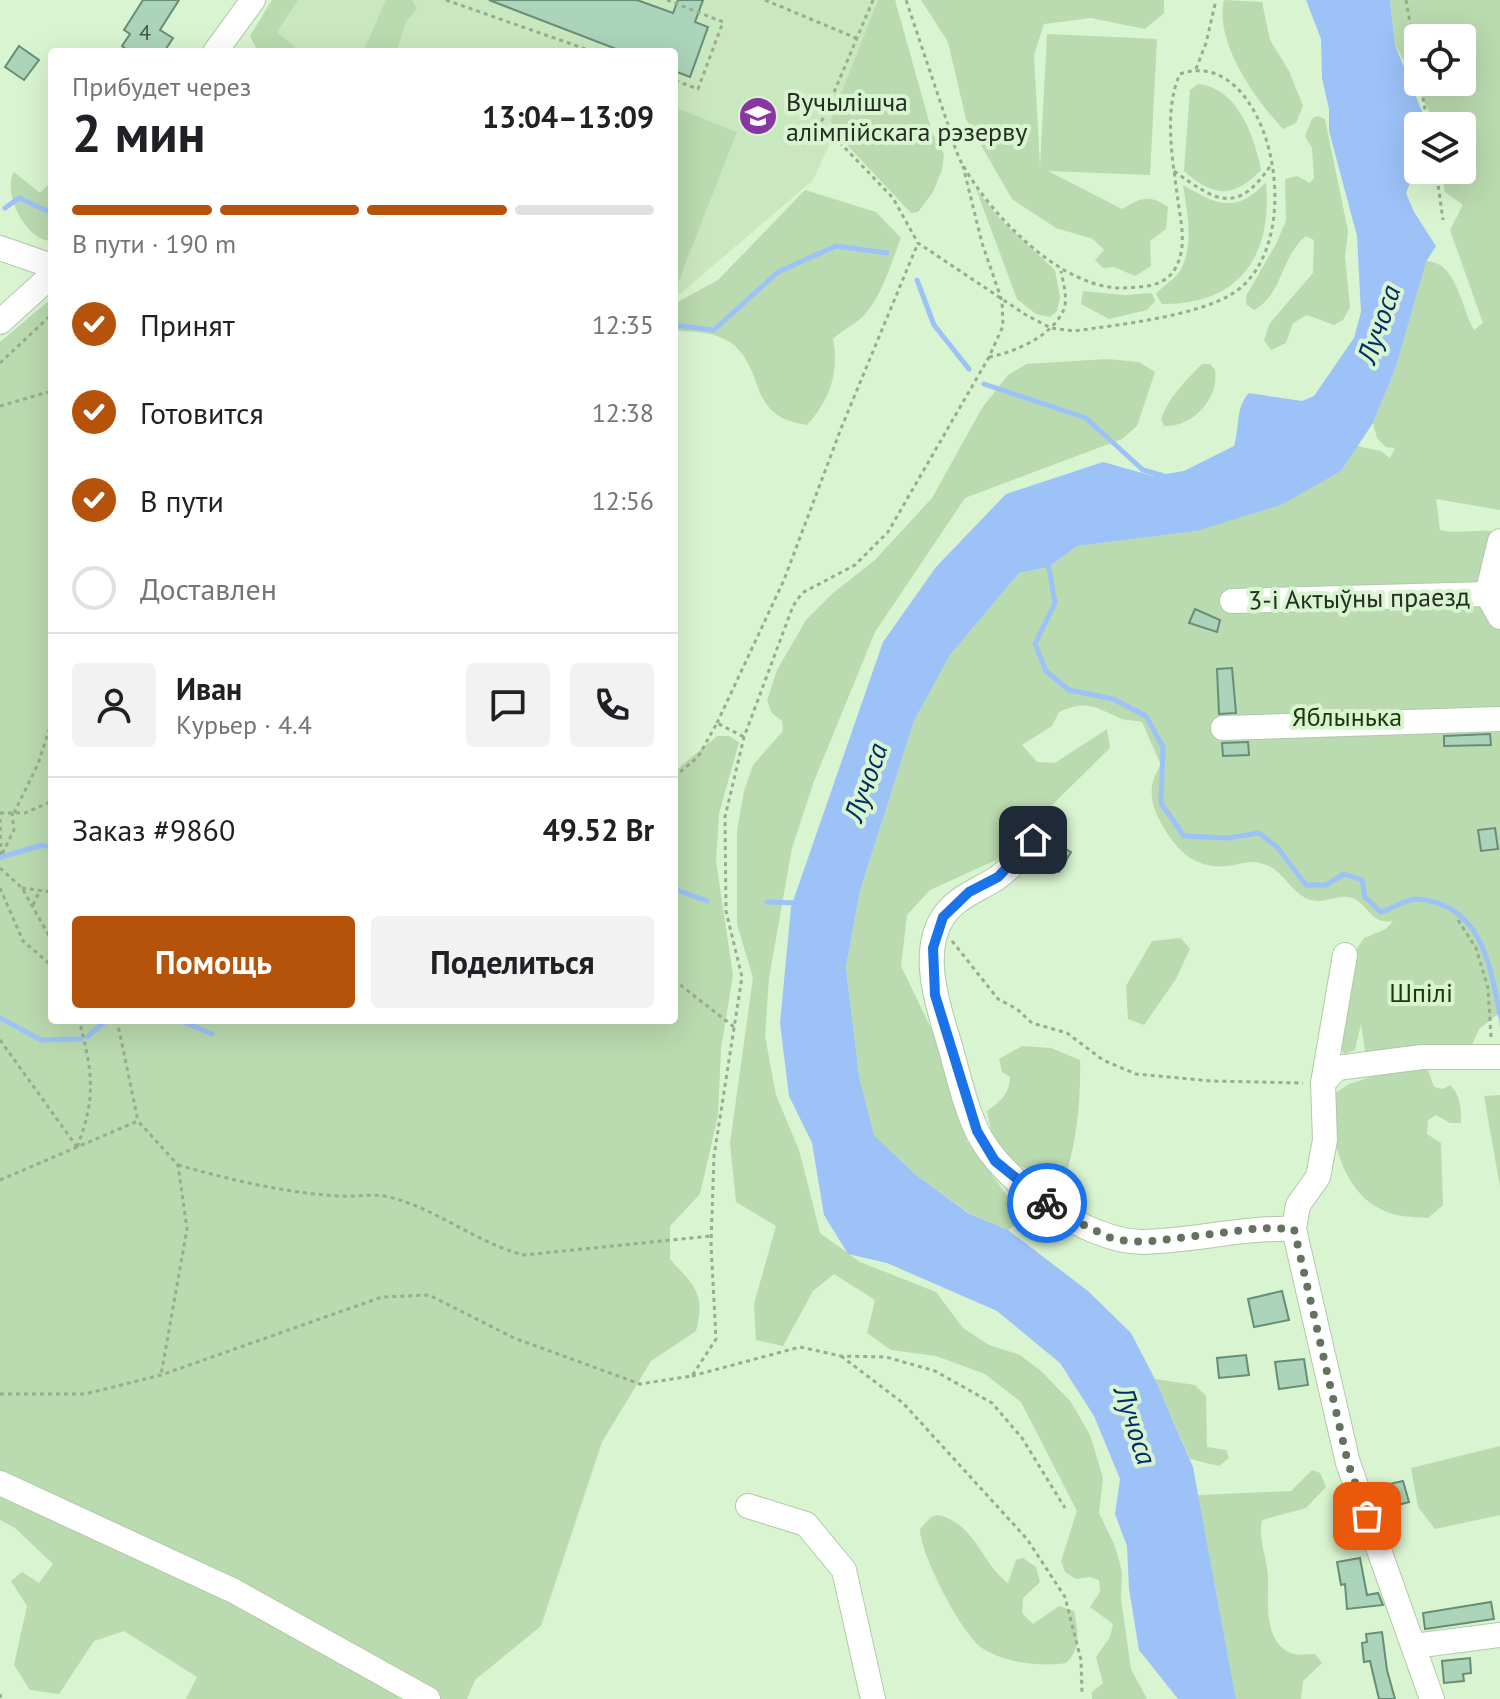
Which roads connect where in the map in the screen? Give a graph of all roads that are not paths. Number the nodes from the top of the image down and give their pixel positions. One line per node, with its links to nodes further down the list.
1 (253, 0): 2 (street)
2 (217, 48)
3 (0, 248): 4 (street)
4 (48, 265)
5 (48, 279): 6 (street)
6 (0, 322)
7 (1500, 541): 8 (street, 3-і Актыўны праезд)
8 (1487, 594): 9 (street, 3-і Актыўны праезд); 10 (street, 3-і Актыўны праезд)
9 (1232, 601)
10 (1500, 617)
11 (1500, 719): 12 (street)
12 (1223, 728)
13 (1045, 824): 17 (street)
14 (1345, 955): 16 (street)
15 (1499, 1056): 16 (street)
16 (1323, 1083): 17 (street)
17 (1294, 1229): 21 (street)
18 (0, 1483): 22 (street)
19 (748, 1506): 23 (street)
20 (1500, 1635): 21 (street)
21 (1414, 1646): 24 (street)
22 (428, 1699)
23 (873, 1699)
24 (1432, 1699)

